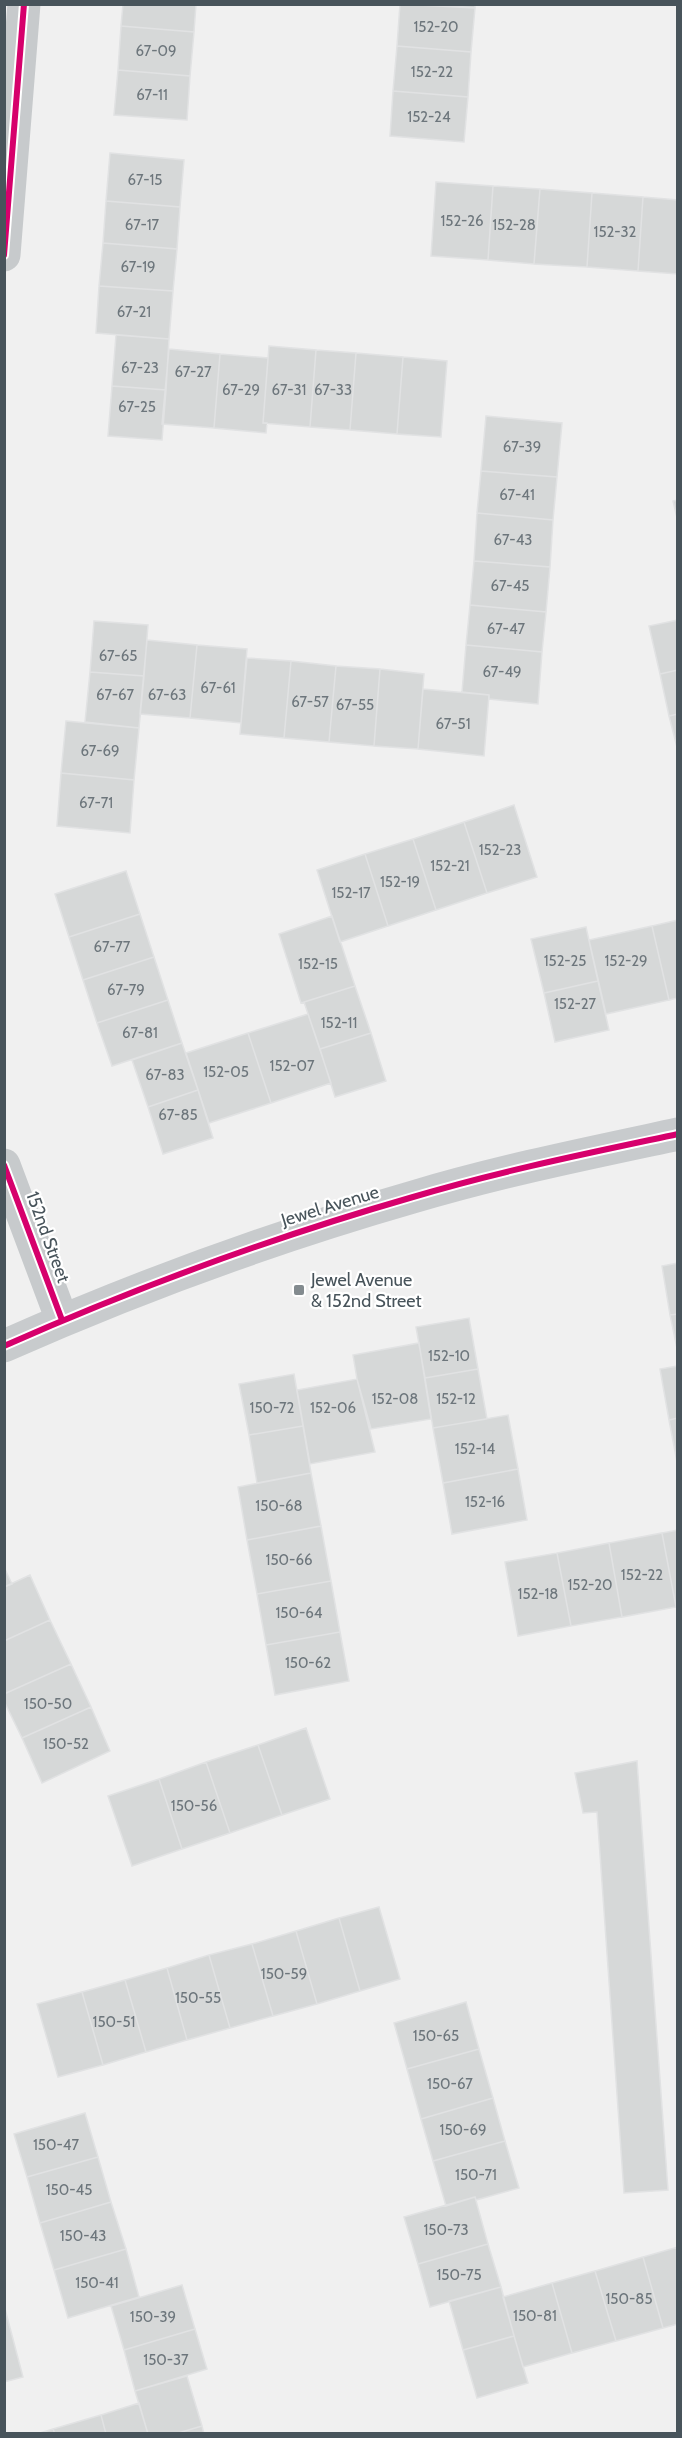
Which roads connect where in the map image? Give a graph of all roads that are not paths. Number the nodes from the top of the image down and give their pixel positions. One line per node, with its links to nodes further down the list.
1 (24, 4): 2 (street)
2 (4, 255)
3 (678, 1134): 5 (street, Jewel Avenue)
4 (4, 1165): 5 (street, 152nd Street)
5 (62, 1320): 6 (street, Jewel Avenue)
6 (4, 1346)

